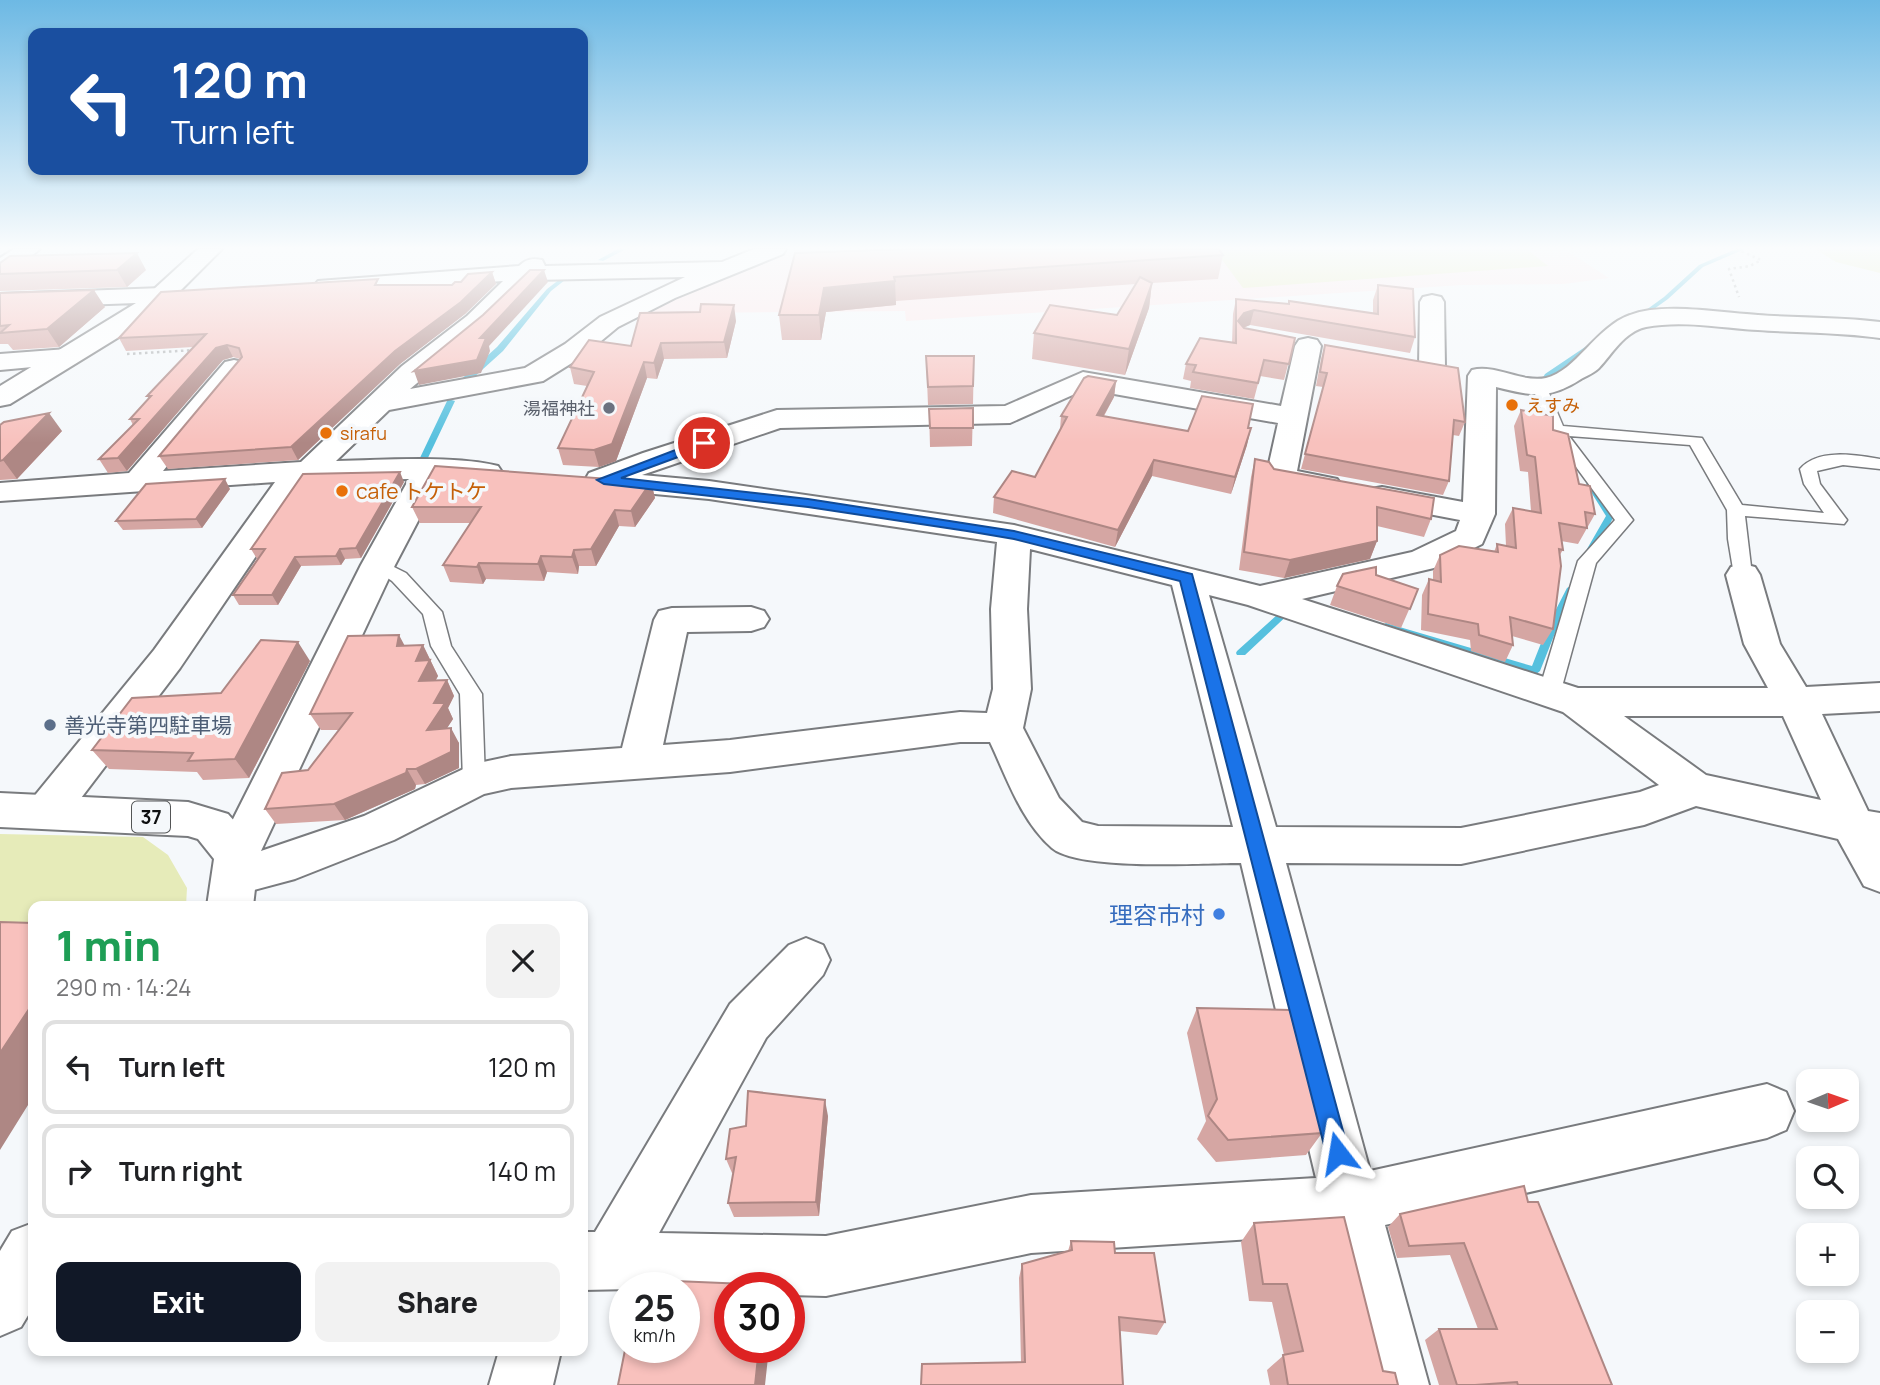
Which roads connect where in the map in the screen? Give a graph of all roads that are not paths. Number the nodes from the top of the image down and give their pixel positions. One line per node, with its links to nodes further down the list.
1 (138, 314): 7 (street)
2 (483, 314): 15 (street)
3 (625, 314): 15 (street)
4 (1432, 314): 10 (street)
5 (1880, 330): 13 (street)
6 (1310, 346): 16 (street)
7 (67, 358): 8 (street); 14 (street)
8 (0, 362)
9 (1404, 363): 10 (street)
10 (1432, 367): 12 (street)
11 (234, 368): 24 (street)
12 (1482, 376): 13 (street); 27 (street)
13 (1539, 386): 17 (lane)
14 (0, 398)
15 (380, 403): 20 (street)
16 (1294, 417): 23 (street); 27 (street)
17 (1557, 430): 26 (lane); 35 (lane)
18 (1880, 464): 26 (lane)
19 (430, 469): 20 (street); 21 (street); 29 (street)
20 (302, 473): 24 (street); 42 (street)
21 (523, 475)
22 (564, 477): 23 (street)
23 (604, 480): 28 (street)
24 (137, 483): 25 (street)
25 (0, 492)
26 (1736, 510): 30 (lane)
27 (1479, 514): 32 (street)
28 (1014, 535): 31 (street); 37 (street)
29 (378, 565): 39 (lane); 46 (street)
30 (1742, 575): 36 (street)
31 (1187, 578): 32 (street); 44 (street)
32 (1260, 597): 35 (street)
33 (751, 619): 38 (street)
34 (1880, 697): 36 (street)
35 (1563, 698): 36 (street); 40 (street)
36 (1795, 702): 43 (street)
37 (1003, 728): 38 (street); 44 (street)
38 (639, 763): 39 (street)
39 (474, 780): 46 (street)
40 (1694, 789): 43 (street); 44 (street)
41 (0, 810): 42 (street, 37)
42 (47, 811): 46 (street, 37)
43 (1867, 829): 45 (street)
44 (1259, 844): 49 (street)
45 (1880, 873)
46 (234, 879)
47 (806, 960): 51 (street)
48 (1767, 1111): 49 (street)
49 (1351, 1204): 51 (street); 55 (street)
50 (28, 1260): 52 (street)
51 (597, 1261)
52 (0, 1306)
53 (529, 1356): 54 (street)
54 (521, 1385)
55 (1397, 1385)

